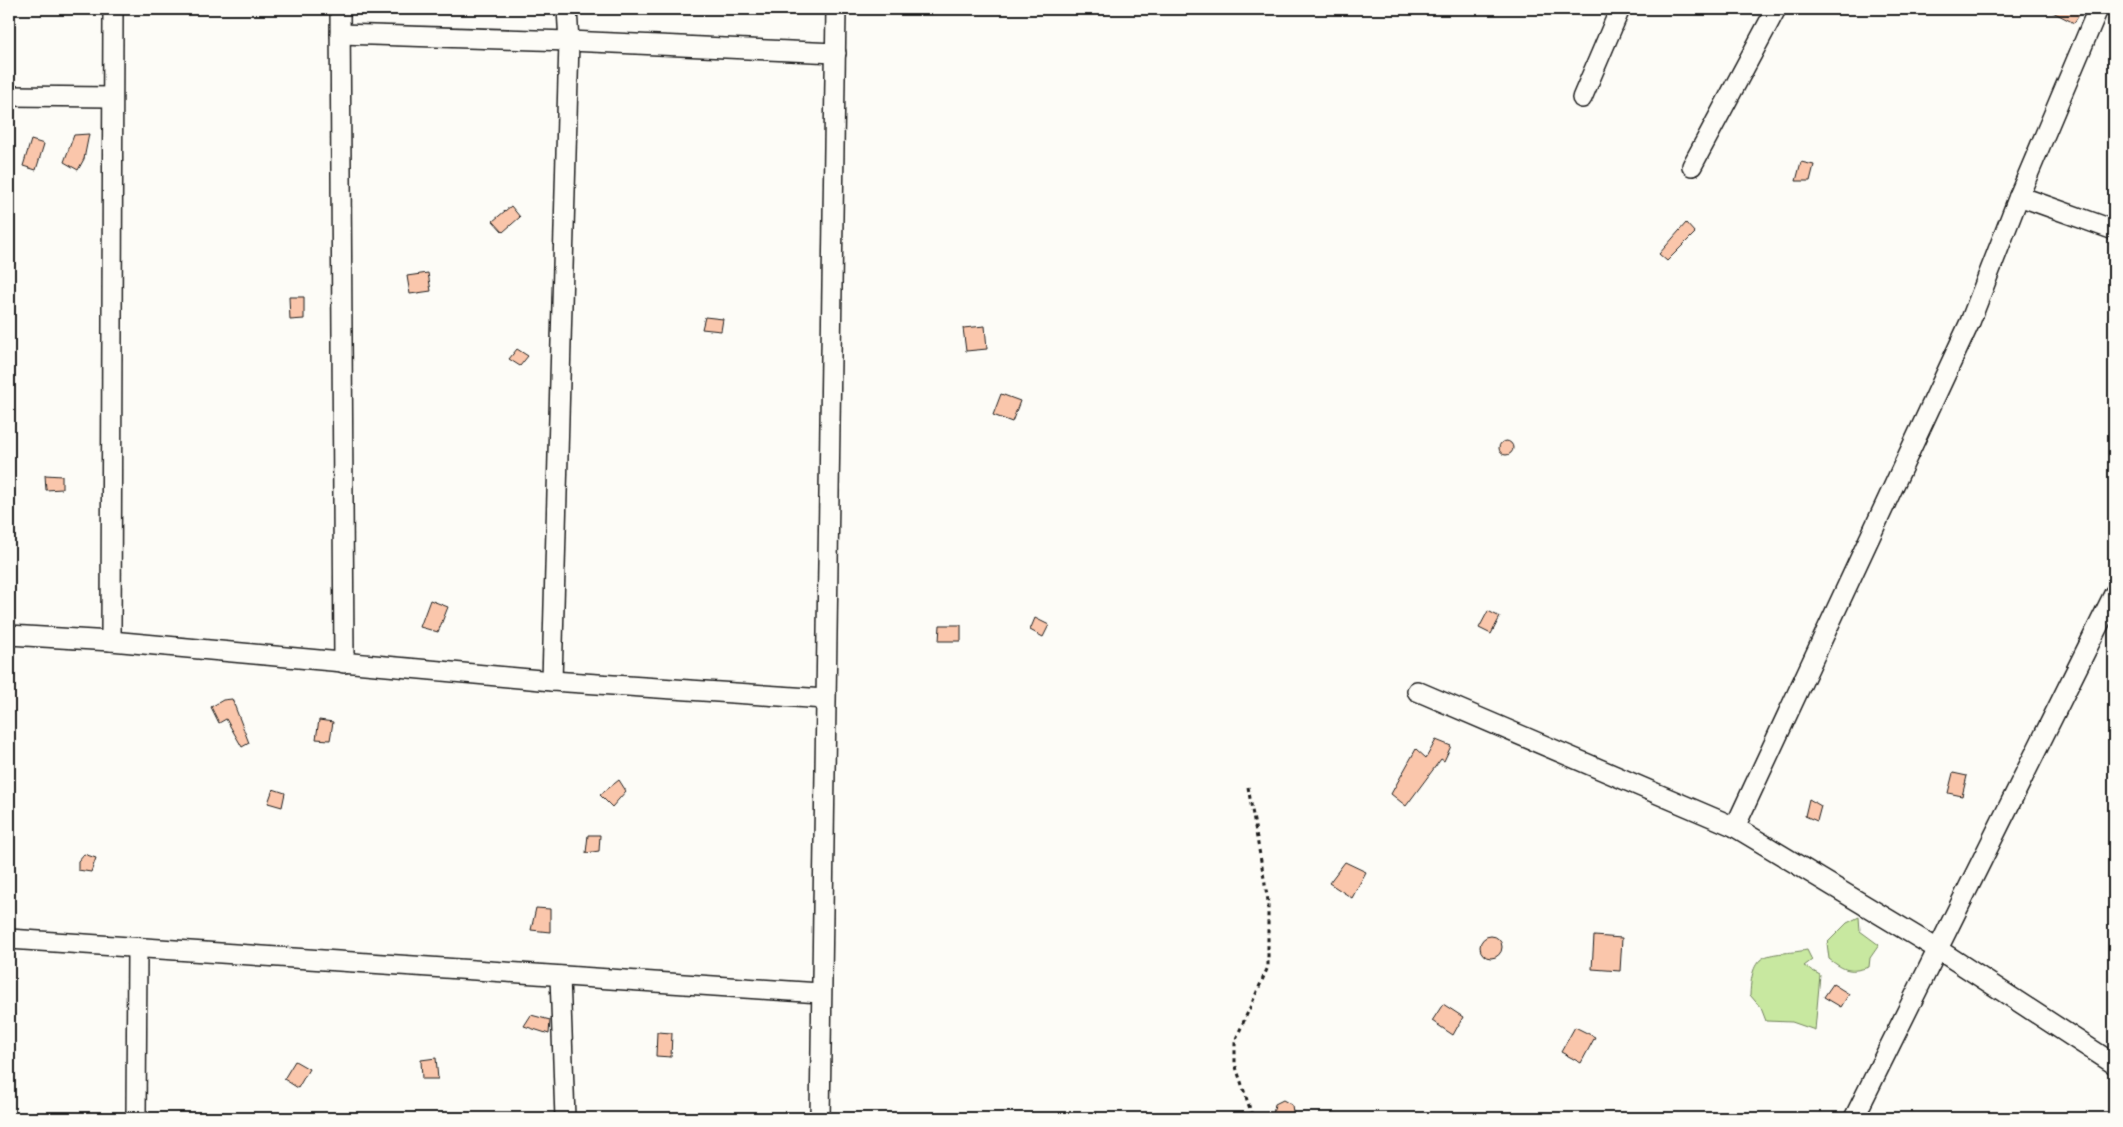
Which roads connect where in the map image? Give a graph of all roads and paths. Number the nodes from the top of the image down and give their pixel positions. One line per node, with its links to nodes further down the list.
1 (113, 9): 12 (street)
2 (340, 9): 8 (street)
3 (567, 9): 9 (street)
4 (836, 9): 10 (street)
5 (1620, 9): 13 (street)
6 (1776, 9): 14 (street)
7 (2098, 9): 15 (street)
8 (340, 34): 9 (street); 20 (street)
9 (568, 41): 10 (street); 21 (street)
10 (836, 53): 23 (street)
11 (9, 96): 12 (street)
12 (112, 97): 19 (street)
13 (1582, 98)
14 (1692, 166)
15 (2019, 196): 16 (street); 25 (street)
16 (2114, 230)
17 (2114, 594): 28 (street)
18 (9, 634): 19 (street)
19 (111, 641): 20 (street)
20 (344, 664): 21 (street)
21 (552, 681): 23 (street)
22 (1417, 691): 25 (street)
23 (825, 699): 30 (street)
24 (1248, 787): 35 (path)
25 (1735, 827): 28 (street)
26 (9, 939): 27 (street)
27 (137, 948): 29 (street); 32 (street)
28 (1939, 950): 31 (street); 36 (street)
29 (560, 976): 30 (street); 33 (street)
30 (820, 993): 34 (street)
31 (2114, 1064)
32 (136, 1118)
33 (565, 1118)
34 (820, 1118)
35 (1253, 1118)
36 (1854, 1118)

